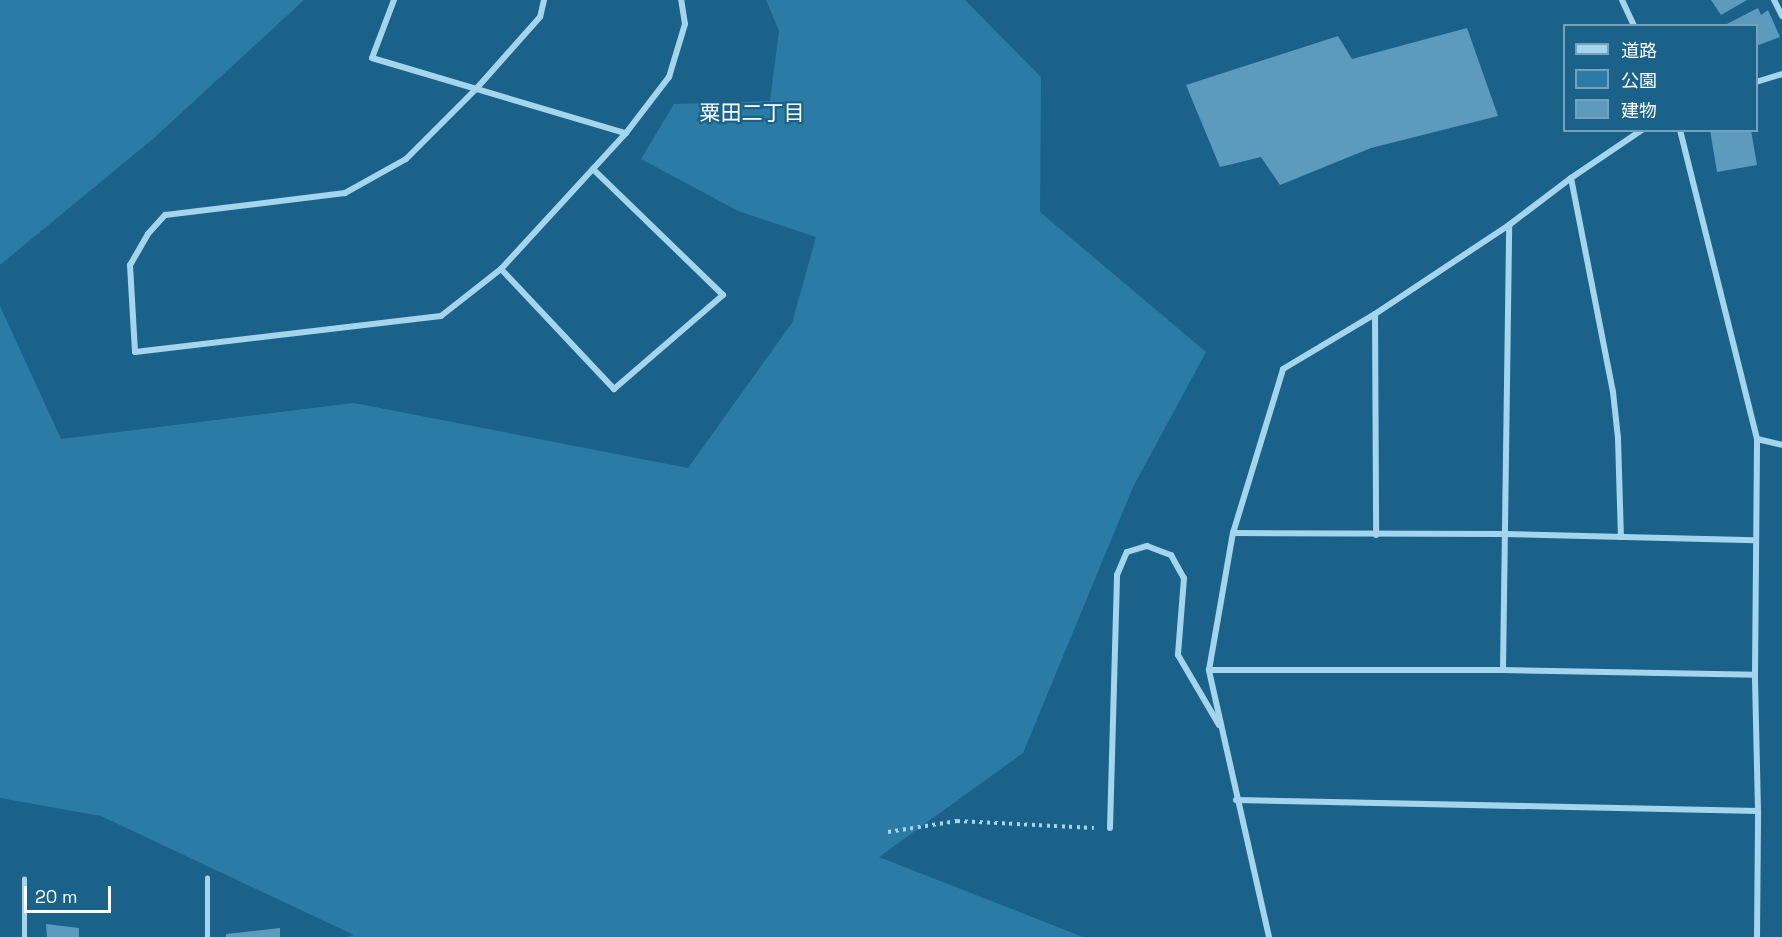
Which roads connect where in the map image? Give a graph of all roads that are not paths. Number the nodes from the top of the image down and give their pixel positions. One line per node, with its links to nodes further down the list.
1 (394, 0): 10 (street)
2 (544, 0): 10 (street)
3 (681, 0): 13 (street)
4 (1622, 0): 7 (street)
5 (1774, 0): 6 (street)
6 (1782, 16)
7 (1633, 24)
8 (1782, 74): 9 (street)
9 (1758, 81)
10 (476, 89): 13 (street); 17 (street)
11 (1639, 132): 15 (street)
12 (1680, 132): 19 (street)
13 (626, 133): 14 (street)
14 (593, 169): 17 (street); 17 (street)
15 (1570, 178): 16 (street); 24 (street)
16 (1509, 225): 18 (street); 22 (street)
17 (501, 268)
18 (1374, 314): 21 (street); 23 (street)
19 (1757, 439): 20 (street); 25 (street)
20 (1782, 445)
21 (1233, 533): 23 (street); 26 (street)
22 (1504, 534): 23 (street); 24 (street); 27 (street)
23 (1376, 535)
24 (1621, 537): 25 (street)
25 (1755, 540): 28 (street)
26 (1209, 670): 27 (street); 29 (street)
27 (1503, 670): 28 (street)
28 (1755, 675): 31 (street)
29 (1222, 731): 30 (street); 32 (street)
30 (1236, 800): 31 (street); 37 (street)
31 (1758, 811): 38 (street)
32 (1110, 828)
33 (207, 878): 36 (lane)
34 (24, 879): 35 (lane)
35 (24, 937)
36 (207, 937)
37 (1269, 937)
38 (1757, 937)

